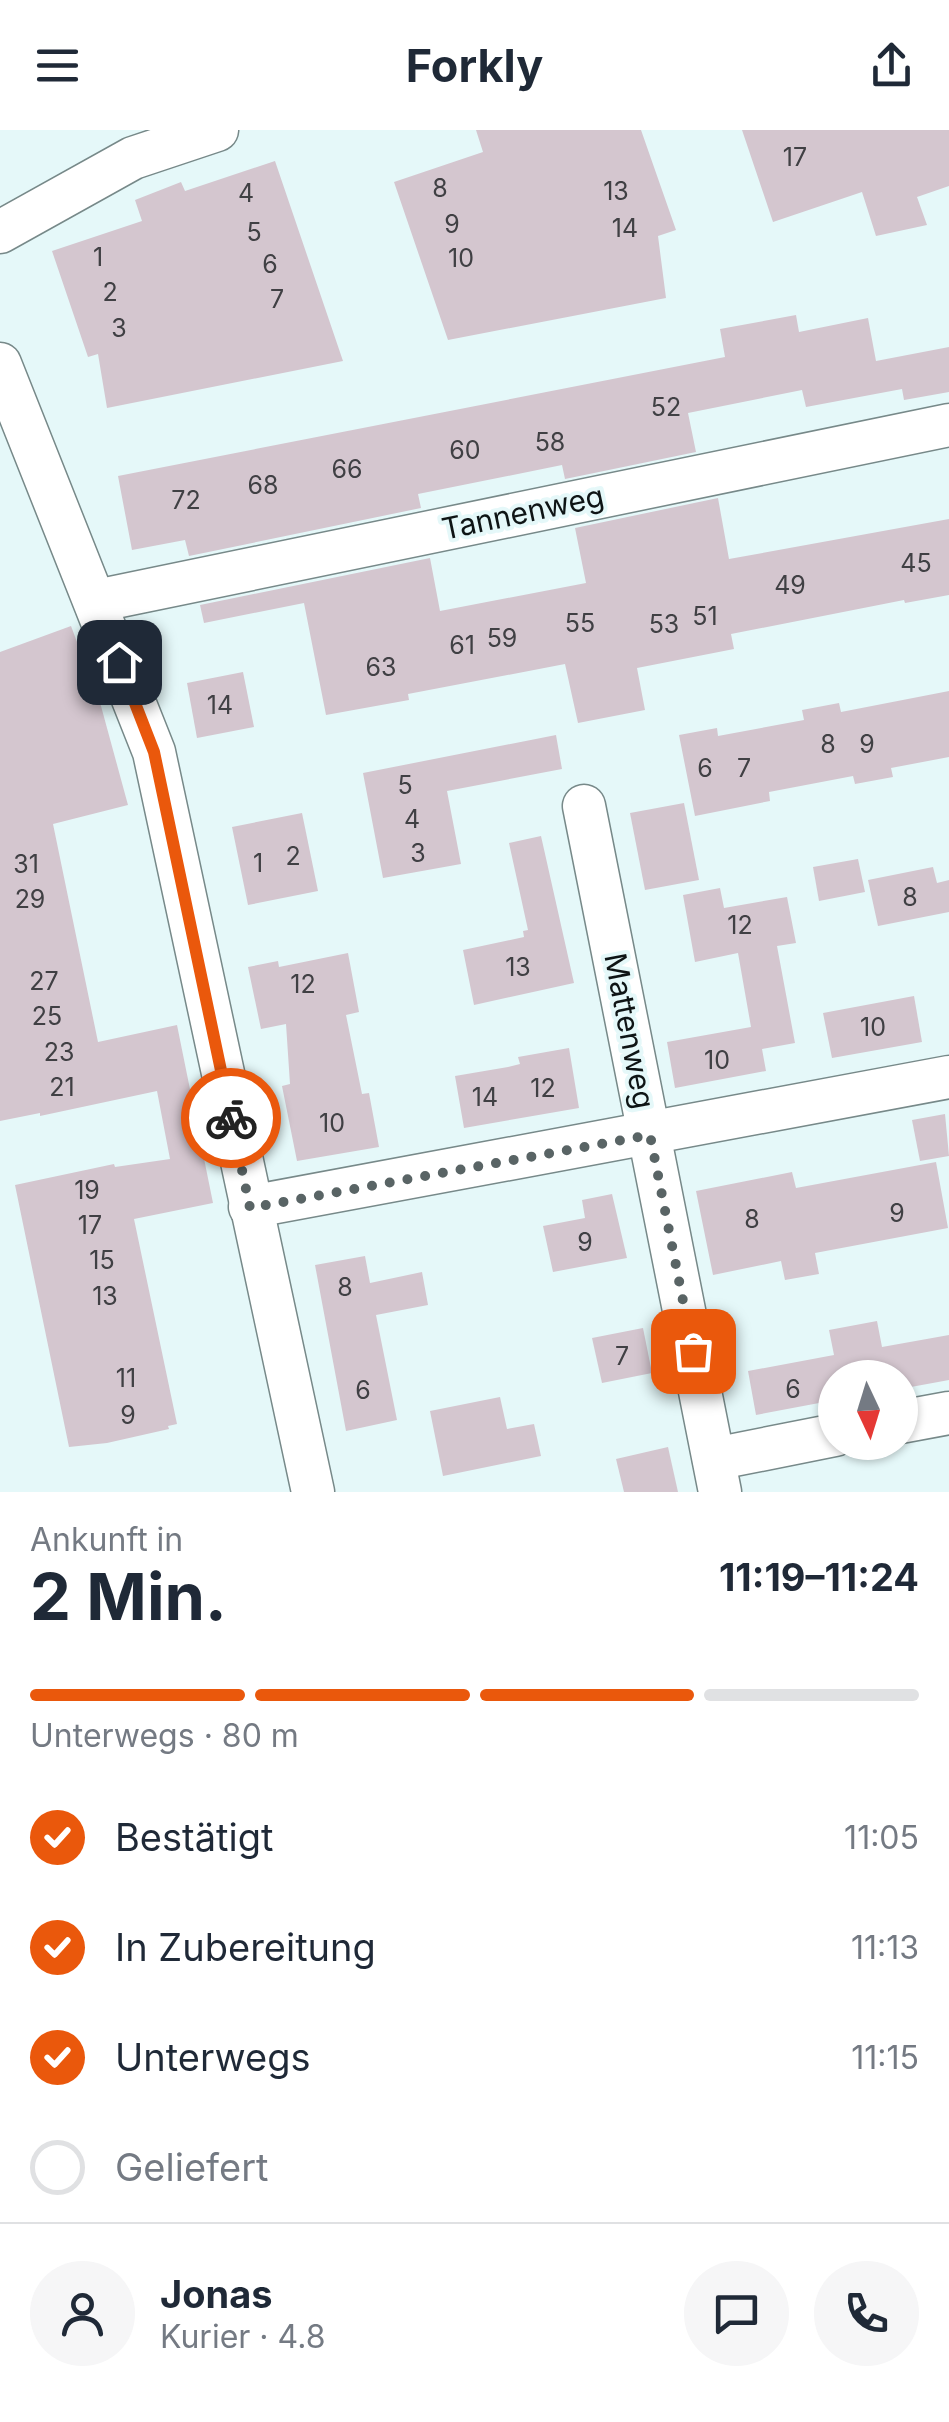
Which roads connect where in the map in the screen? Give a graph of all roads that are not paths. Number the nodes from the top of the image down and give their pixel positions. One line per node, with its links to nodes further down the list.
1 (217, 130): 2 (street)
2 (0, 232)
3 (0, 364): 5 (street)
4 (949, 425): 5 (street, Tannenweg)
5 (96, 602): 9 (street)
6 (584, 806): 8 (street, Mattenweg)
7 (949, 1077): 8 (street)
8 (650, 1135): 9 (street); 13 (street, Mattenweg)
9 (250, 1208): 14 (street)
10 (949, 1413): 11 (street)
11 (918, 1419)
12 (818, 1441): 13 (street)
13 (717, 1475)
14 (312, 1492)

